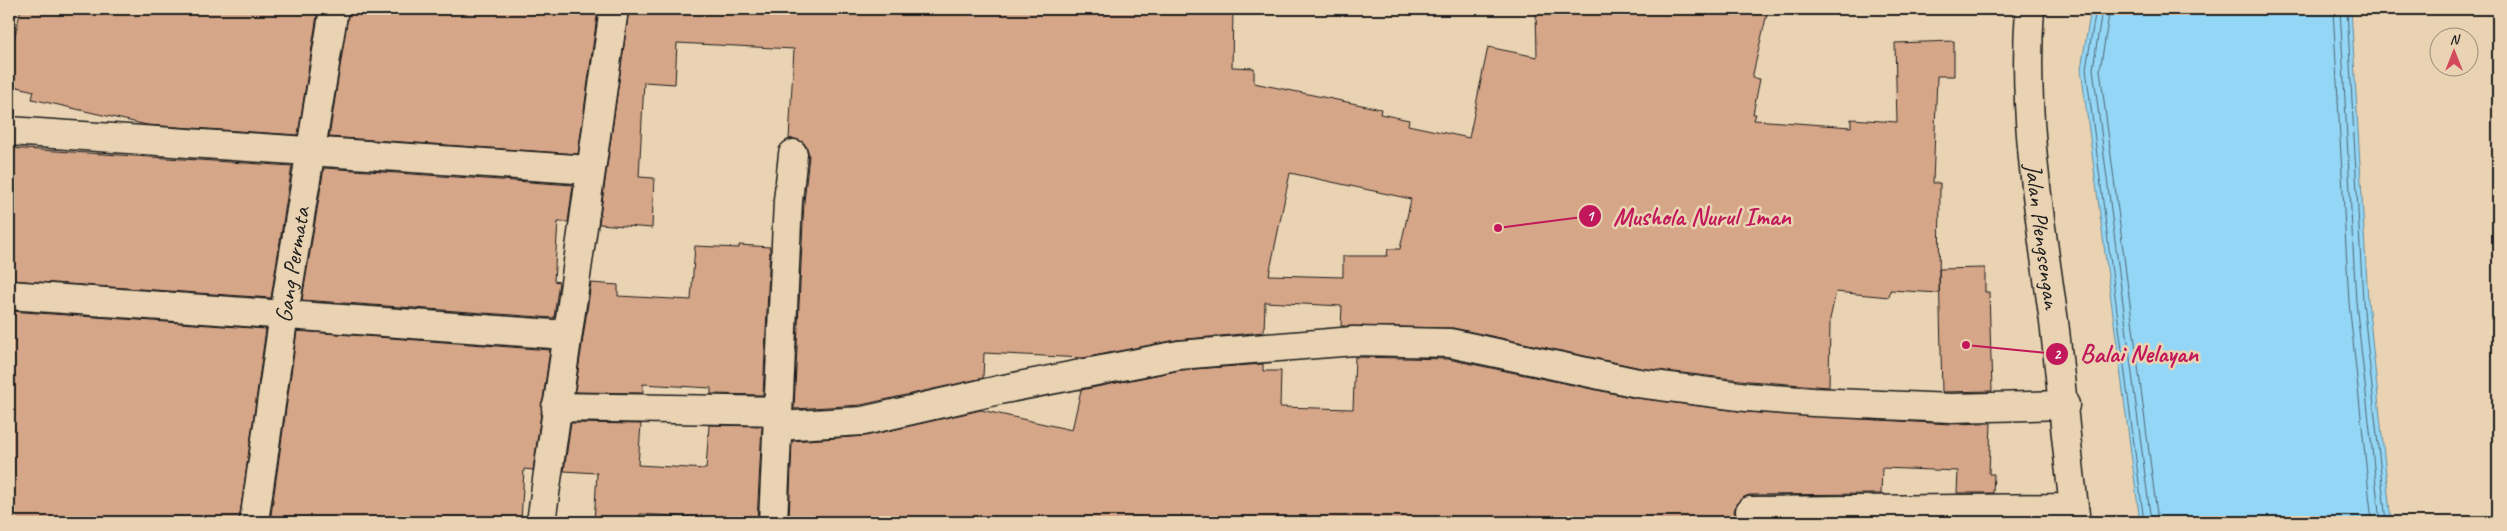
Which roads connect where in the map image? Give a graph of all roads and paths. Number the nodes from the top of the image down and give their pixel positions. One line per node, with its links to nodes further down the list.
1 (334, 9): 5 (street, Gang Permata)
2 (614, 9): 7 (street)
3 (2030, 9): 11 (street, Jalan Plengsengan)
4 (9, 131): 5 (street)
5 (309, 150): 7 (street); 9 (street, Gang Permata)
6 (793, 154): 13 (street)
7 (590, 170): 10 (street)
8 (9, 295): 9 (street)
9 (284, 314): 10 (street); 16 (street, Gang Permata)
10 (566, 335): 12 (street)
11 (2064, 405): 13 (street); 15 (street, Jalan Plengsengan)
12 (556, 407): 13 (street); 17 (street)
13 (778, 419): 18 (street)
14 (1750, 511): 15 (street)
15 (2075, 515)
16 (254, 522)
17 (541, 522)
18 (773, 522)

